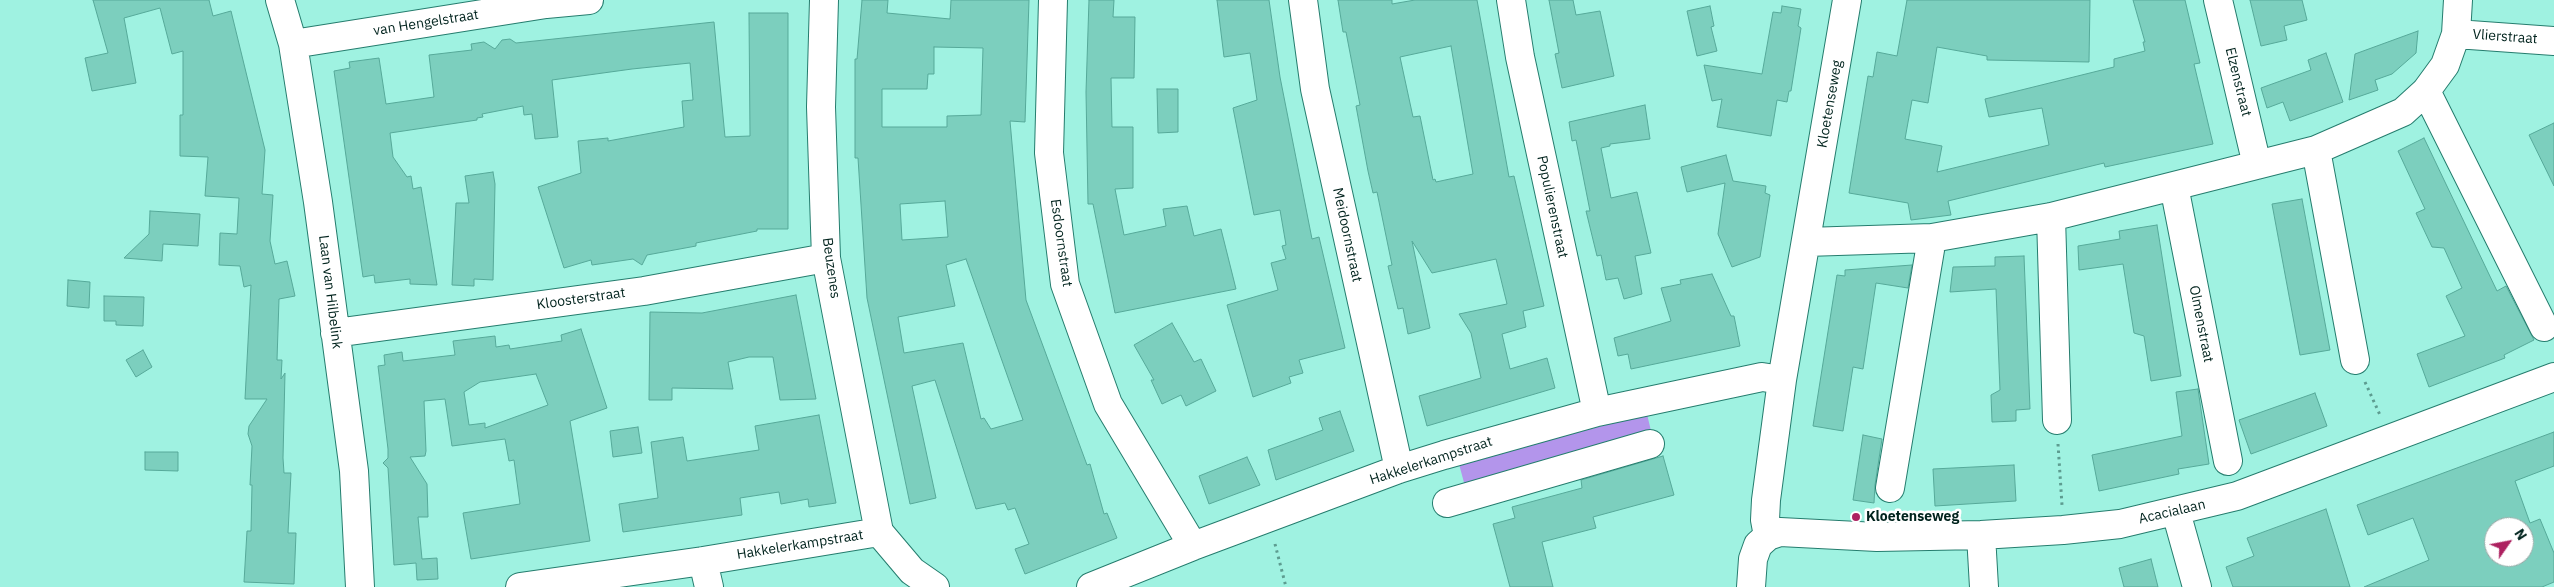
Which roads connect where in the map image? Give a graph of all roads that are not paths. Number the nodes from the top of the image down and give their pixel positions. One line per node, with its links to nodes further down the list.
1 (280, 0): 12 (street, Laan van Hilbelink)
2 (589, 0): 12 (street, van Hengelstraat)
3 (824, 0): 20 (street, Beuzenes)
4 (1053, 0): 37 (street, Esdoornstraat)
5 (1303, 0): 30 (street, Meidoornstraat)
6 (1511, 0): 26 (street, Populierenstraat)
7 (1847, 0): 19 (street, Kloetenseweg)
8 (2218, 0): 15 (street, Elzenstraat)
9 (2458, 0): 10 (street)
10 (2456, 34): 11 (street, Vlierstraat); 13 (street)
11 (2554, 41)
12 (292, 44): 22 (street, Laan van Hilbelink)
13 (2426, 91): 14 (street); 21 (street)
14 (2316, 150): 15 (street); 23 (street)
15 (2258, 164): 16 (street)
16 (2174, 186): 17 (street); 29 (street, Olmenstraat)
17 (2051, 217): 18 (street); 27 (street)
18 (1932, 238): 19 (street); 31 (street)
19 (1806, 242): 25 (street, Kloetenseweg)
20 (826, 258): 22 (street, Kloosterstraat); 34 (street, Beuzenes)
21 (2544, 327)
22 (335, 333): 40 (street, Laan van Hilbelink)
23 (2355, 360)
24 (2554, 377): 33 (street, Acacialaan)
25 (1782, 380): 26 (street, Hakkelerkampstraat); 36 (street, Kloetenseweg)
26 (1597, 412): 30 (street, Hakkelerkampstraat)
27 (2057, 420)
28 (1650, 444): 32 (street)
29 (2228, 462)
30 (1399, 469): 37 (street, Hakkelerkampstraat)
31 (1890, 488)
32 (1447, 503)
33 (2176, 512): 35 (street, Acacialaan); 46 (street)
34 (879, 532): 38 (street, Hakkelerkampstraat); 42 (street, Hakkelerkampstraat)
35 (1981, 535): 36 (street, Acacialaan); 45 (street)
36 (1768, 536): 44 (street)
37 (1194, 546): 43 (street, Hakkelerkampstraat)
38 (706, 574): 39 (street, Hakkelerkampstraat)
39 (564, 584): 41 (street, Hakkelerkampstraat)
40 (360, 587)
41 (520, 587)
42 (935, 587)
43 (1091, 587)
44 (1750, 587)
45 (1984, 587)
46 (2197, 587)

